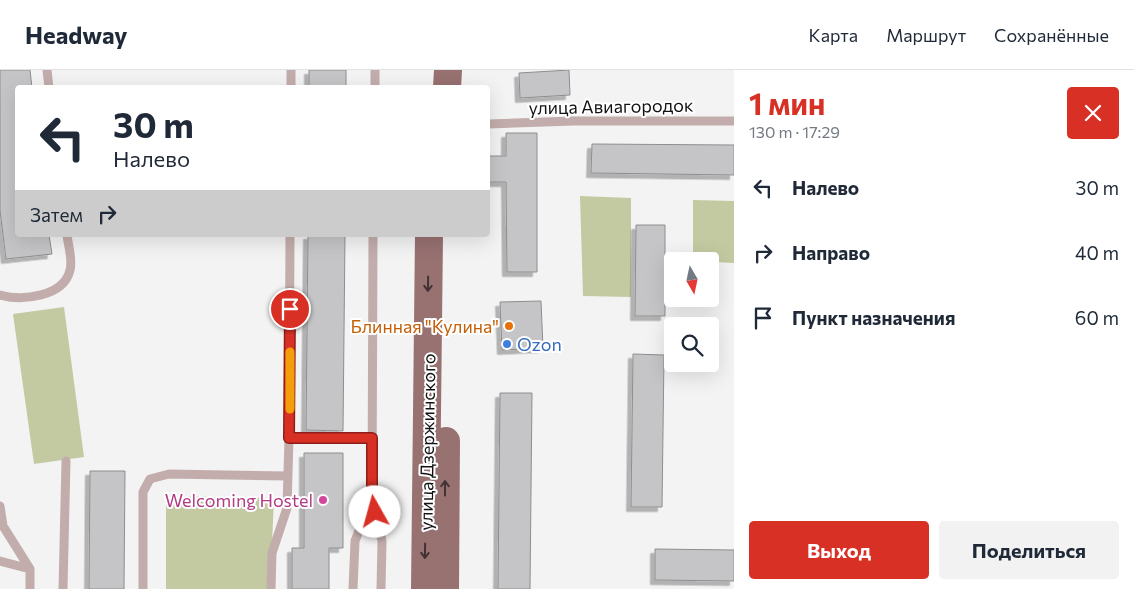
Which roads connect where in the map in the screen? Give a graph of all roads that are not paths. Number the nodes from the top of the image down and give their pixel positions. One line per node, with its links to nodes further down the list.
1 (47, 70): 6 (lane)
2 (291, 70): 7 (lane)
3 (375, 70): 8 (lane)
4 (430, 70): 9 (main road)
5 (448, 70): 10 (main road)
6 (49, 85)
7 (291, 85)
8 (374, 85)
9 (430, 85)
10 (448, 85)
11 (734, 121): 12 (lane, улица Авиагородок)
12 (490, 124)
13 (67, 237): 18 (lane)
14 (290, 237): 19 (lane)
15 (373, 237): 20 (lane)
16 (429, 237): 34 (main road, улица Дзержинского, one-way to 34)
17 (446, 237): 35 (main road, улица Дзержинского, one-way to 17)
18 (0, 295)
19 (289, 438): 20 (lane); 22 (lane)
20 (372, 438): 23 (lane)
21 (66, 461): 29 (lane)
22 (288, 476): 30 (lane); 31 (lane)
23 (372, 498): 32 (lane); 33 (lane)
24 (0, 506): 25 (lane)
25 (2, 526): 27 (lane)
26 (0, 561): 27 (lane)
27 (30, 569): 28 (lane)
28 (30, 589)
29 (63, 589)
30 (143, 589)
31 (271, 589)
32 (353, 589)
33 (381, 589)
34 (425, 589)
35 (445, 589)

